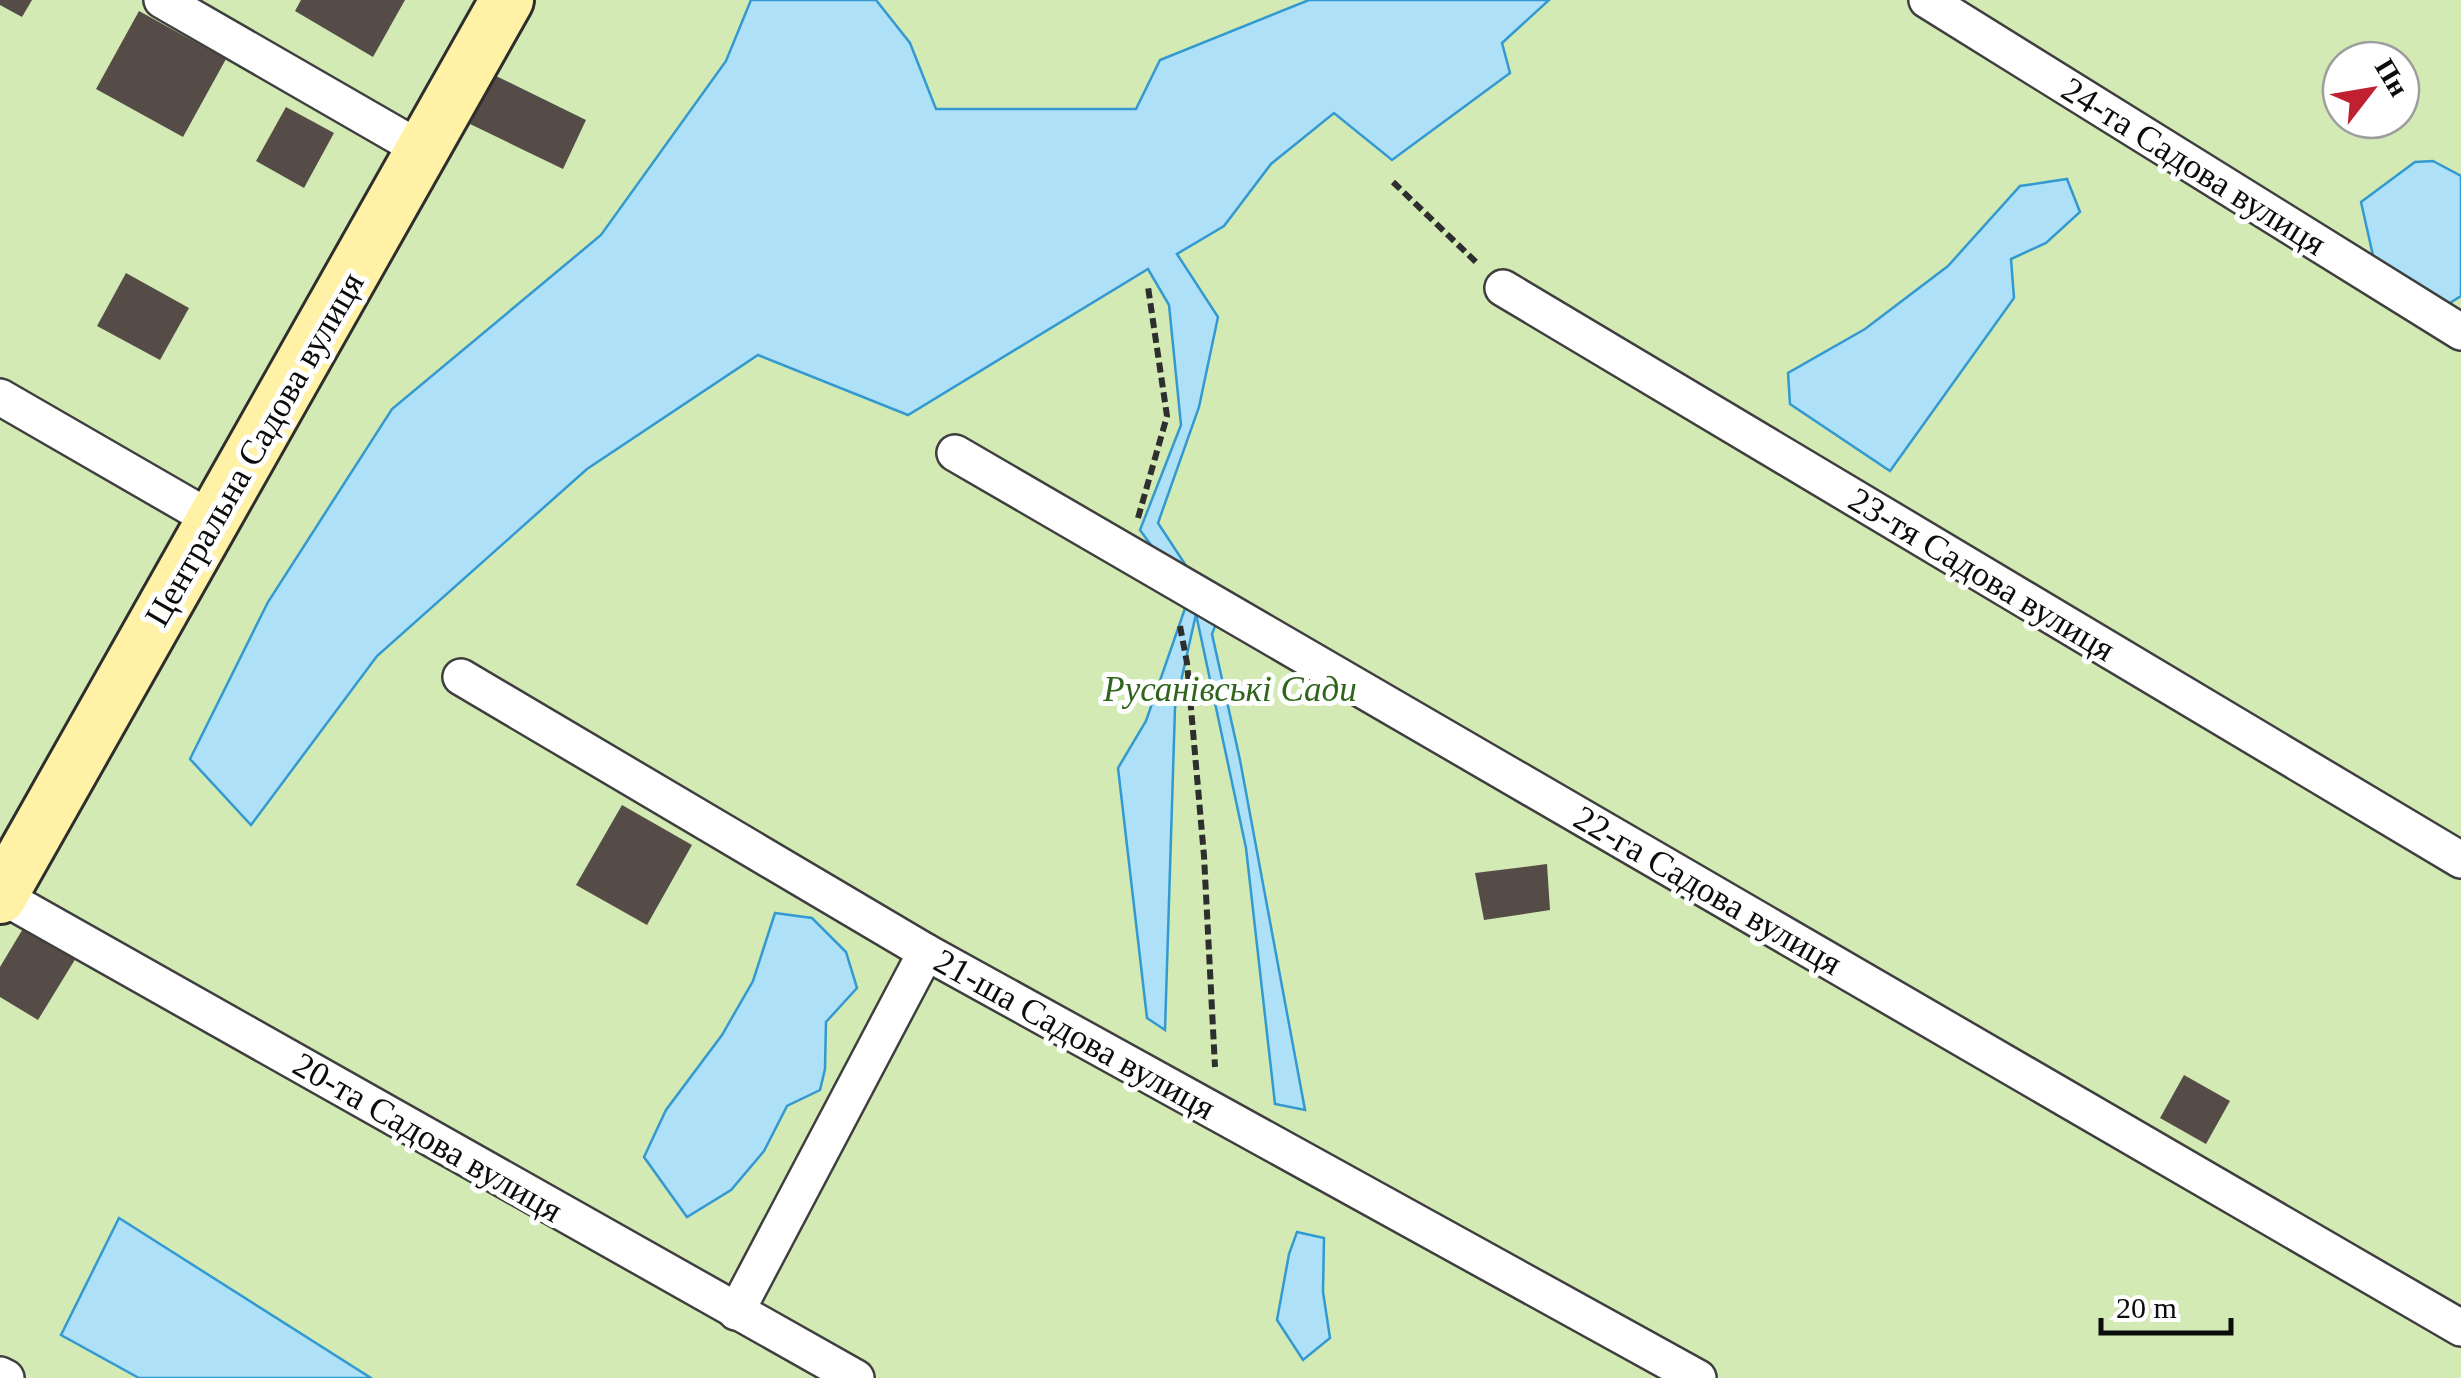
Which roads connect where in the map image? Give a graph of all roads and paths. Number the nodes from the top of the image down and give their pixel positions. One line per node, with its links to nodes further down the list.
1 (162, 0): 4 (street)
2 (507, 0): 4 (main road, Центральна Садова вулиця)
3 (1927, 0): 8 (street, 24-та Садова вулиця)
4 (424, 151): 11 (main road, Центральна Садова вулиця)
5 (1393, 182): 7 (path)
6 (1148, 287): 12 (path)
7 (1503, 288): 15 (street, 23-тя Садова вулиця)
8 (2461, 332)
9 (0, 396): 11 (street)
10 (956, 453): 12 (street, 22-га Садова вулиця)
11 (213, 520): 16 (main road, Центральна Садова вулиця)
12 (1128, 552): 20 (street, 22-га Садова вулиця)
13 (1178, 621): 18 (path)
14 (461, 677): 17 (street, 21-ша Садова вулиця)
15 (2461, 860)
16 (0, 896): 19 (street, 20-та Садова вулиця)
17 (926, 952): 18 (street, 21-ша Садова вулиця); 19 (street)
18 (1218, 1113): 22 (street, 21-ша Садова вулиця)
19 (736, 1312): 21 (street, 20-та Садова вулиця)
20 (2461, 1328)
21 (856, 1378)
22 (1698, 1378)

